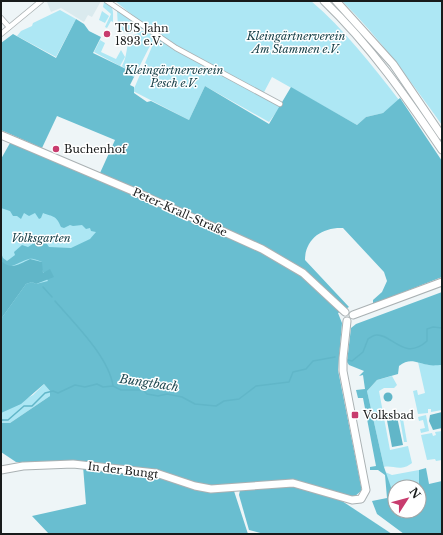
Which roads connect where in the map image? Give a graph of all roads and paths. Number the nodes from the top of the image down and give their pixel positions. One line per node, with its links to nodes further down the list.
1 (107, 1): 8 (street)
2 (324, 1): 11 (street)
3 (336, 1): 10 (street)
4 (38, 2): 6 (street)
5 (1, 18): 6 (street)
6 (9, 27): 7 (street)
7 (1, 34)
8 (280, 104)
9 (1, 135): 13 (street, Peter-Krall-Straße)
10 (442, 136)
11 (442, 150)
12 (442, 282): 14 (street)
13 (345, 312): 14 (street); 15 (street)
14 (353, 315): 15 (street)
15 (347, 321): 16 (street, In der Bungt)
16 (1, 470)

